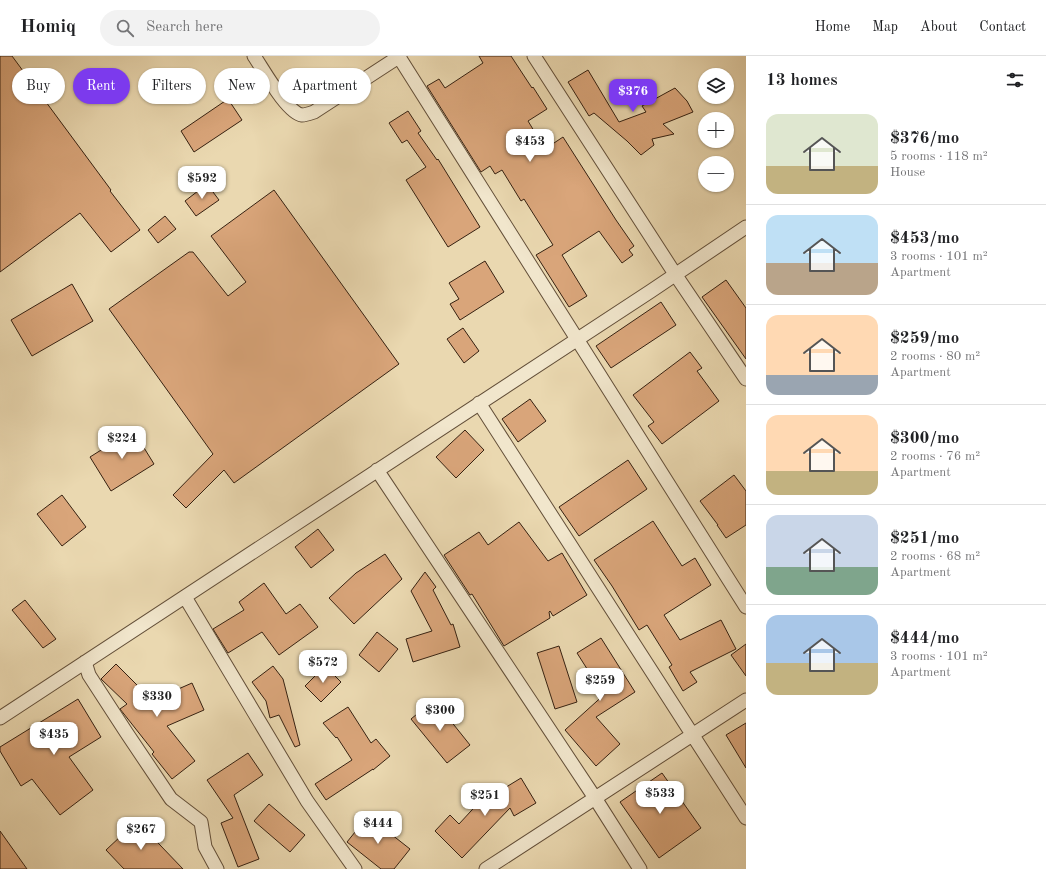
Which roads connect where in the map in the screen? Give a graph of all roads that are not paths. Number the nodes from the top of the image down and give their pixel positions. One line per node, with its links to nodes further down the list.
1 (254, 56): 2 (street)
2 (399, 56): 6 (street)
3 (534, 56): 5 (street)
4 (746, 227): 5 (street)
5 (675, 274): 6 (street); 7 (street)
6 (577, 339): 8 (street); 11 (street)
7 (746, 379)
8 (479, 403): 9 (street); 15 (street)
9 (377, 470): 10 (street); 16 (street)
10 (185, 597): 12 (street); 19 (street)
11 (746, 607)
12 (85, 662): 14 (street); 18 (street)
13 (746, 700): 15 (street)
14 (0, 718)
15 (692, 735): 16 (street); 17 (street)
16 (595, 798): 20 (street); 21 (street)
17 (746, 818)
18 (217, 869)
19 (355, 869)
20 (486, 869)
21 (640, 869)

